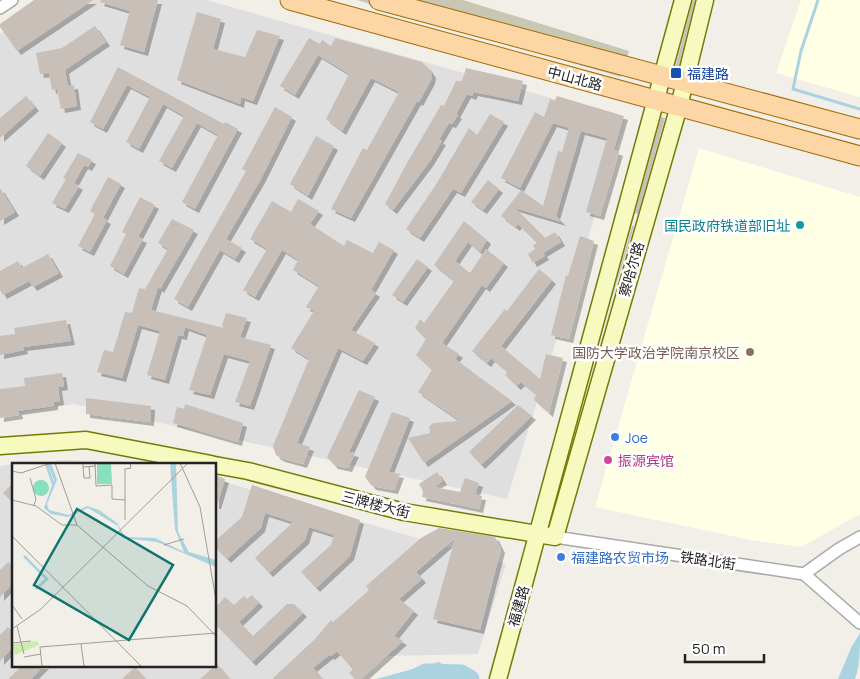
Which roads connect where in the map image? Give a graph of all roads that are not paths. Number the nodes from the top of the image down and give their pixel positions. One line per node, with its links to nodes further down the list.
1 (12, 0): 6 (street)
2 (290, 0): 9 (main road, 中山北路)
3 (379, 0): 7 (main road, 中山北路)
4 (684, 0): 7 (main road, 察哈尔路)
5 (706, 0): 8 (main road, 察哈尔路)
6 (0, 8)
7 (663, 76): 8 (main road, 中山北路); 9 (main road, 察哈尔路)
8 (684, 82): 10 (main road, 察哈尔路); 11 (main road, 中山北路)
9 (657, 100): 10 (main road, 中山北路); 16 (main road, 察哈尔路)
10 (679, 106): 12 (main road, 中山北路); 18 (main road, 察哈尔路)
11 (860, 129)
12 (860, 156)
13 (0, 446): 14 (main road, 三牌楼大街)
14 (208, 463)
15 (216, 465): 16 (main road, 三牌楼大街)
16 (538, 533): 18 (main road, 铁路北街); 21 (main road, 福建路)
17 (860, 536): 19 (street)
18 (555, 537): 19 (street, 铁路北街)
19 (804, 574): 20 (street)
20 (860, 623)
21 (498, 679)

